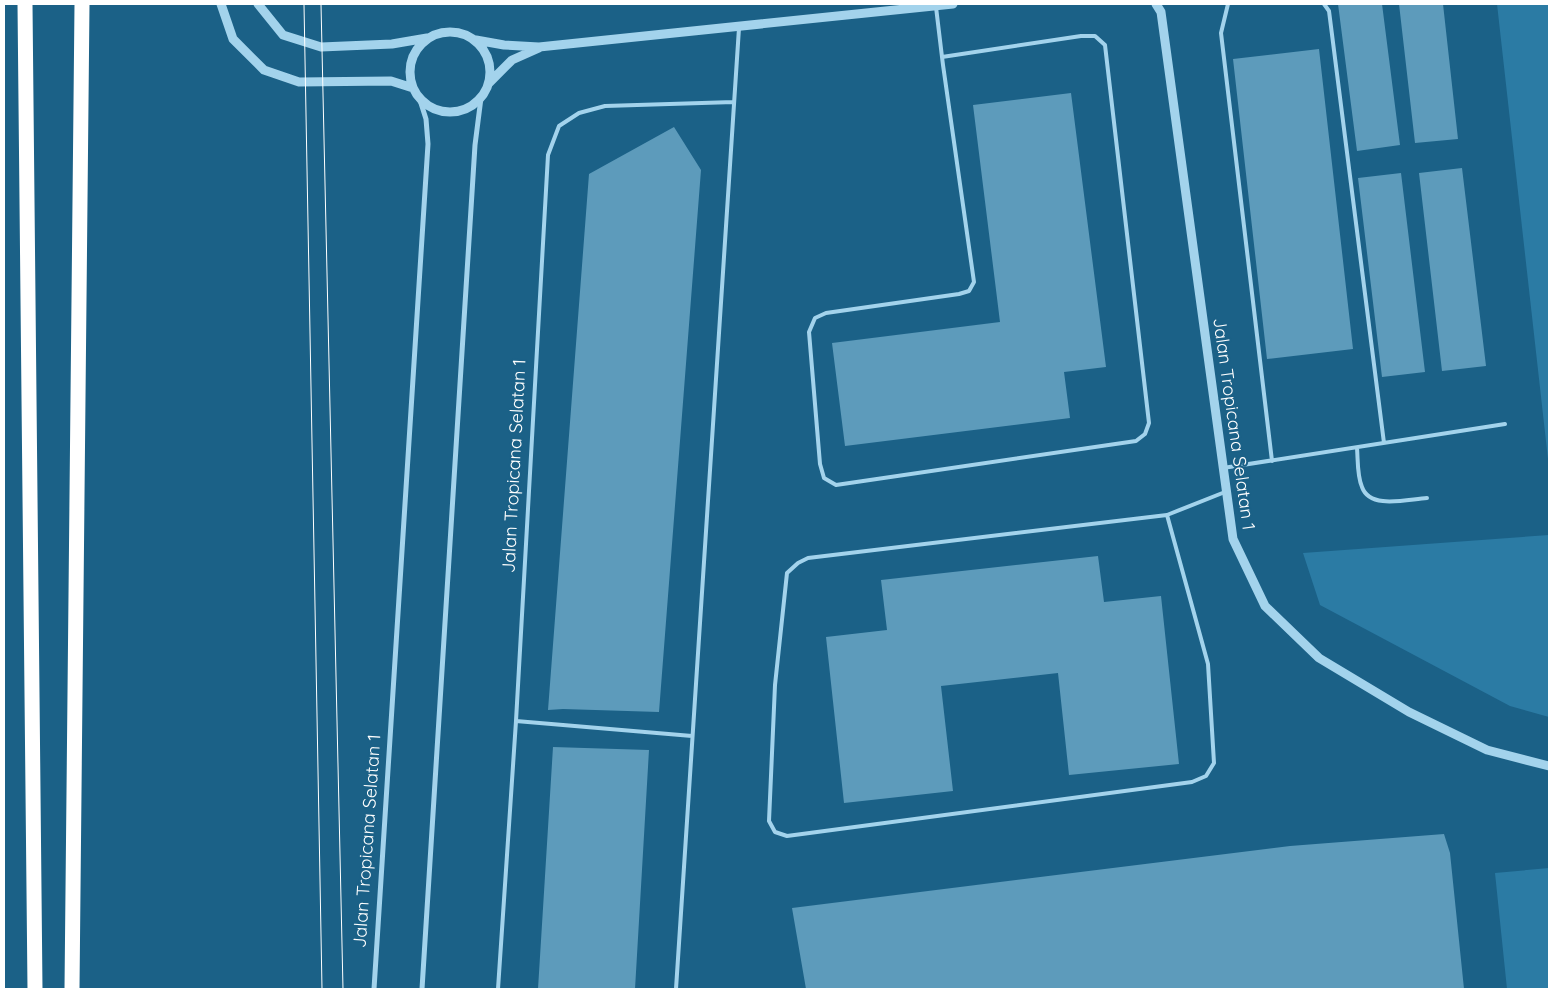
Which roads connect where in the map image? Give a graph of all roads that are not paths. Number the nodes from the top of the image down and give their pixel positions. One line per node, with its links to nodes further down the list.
1 (25, 4): 32 (highway)
2 (82, 4): 31 (highway)
3 (221, 4): 16 (street)
4 (258, 4): 11 (street)
5 (953, 4): 9 (street)
6 (1156, 4): 24 (street, Jalan Tropicana Selatan 1)
7 (1228, 4): 23 (lane)
8 (1324, 4): 21 (lane)
9 (936, 6): 10 (street); 14 (lane)
10 (739, 26): 13 (street); 19 (lane)
11 (428, 38): 12 (street); 16 (street)
12 (476, 40): 13 (street); 15 (street)
13 (539, 47): 15 (street)
14 (942, 57): 14 (lane)
15 (489, 83): 18 (street)
16 (413, 88): 17 (street)
17 (418, 97): 18 (street); 35 (street, Jalan Tropicana Selatan 1)
18 (481, 98): 36 (street)
19 (734, 102): 28 (lane, Jalan Tropicana Selatan 1); 29 (lane)
20 (1505, 424): 21 (lane)
21 (1384, 443): 22 (lane)
22 (1357, 448): 23 (lane); 26 (lane)
23 (1272, 461): 24 (lane)
24 (1223, 468): 25 (street, Jalan Tropicana Selatan 1)
25 (1226, 492): 27 (lane); 30 (street, Jalan Tropicana Selatan 1)
26 (1427, 498)
27 (1167, 515): 27 (lane)
28 (516, 721): 29 (lane); 37 (lane, Jalan Tropicana Selatan 1)
29 (692, 736): 38 (lane)
30 (1549, 766)
31 (72, 967): 33 (highway); 34 (highway)
32 (35, 989)
33 (72, 989)
34 (83, 989)
35 (374, 989)
36 (422, 989)
37 (498, 989)
38 (676, 989)

